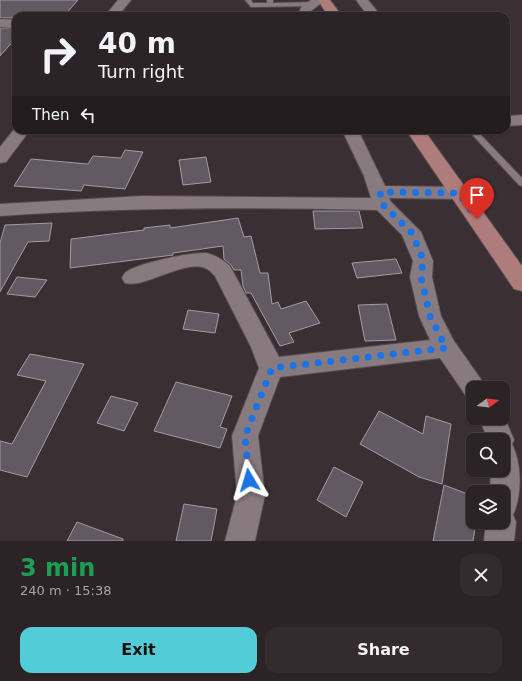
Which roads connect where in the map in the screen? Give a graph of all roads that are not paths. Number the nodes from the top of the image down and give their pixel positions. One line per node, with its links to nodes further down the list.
1 (125, 0): 6 (street)
2 (248, 0): 5 (lane)
3 (362, 0): 9 (street)
4 (319, 1): 5 (lane); 7 (street); 8 (main road)
5 (270, 2)
6 (114, 12)
7 (305, 12)
8 (331, 12)
9 (372, 12)
10 (0, 24): 11 (street)
11 (12, 24)
12 (522, 120): 13 (street)
13 (510, 121)
14 (19, 134): 18 (street)
15 (352, 134): 21 (street)
16 (418, 134): 20 (main road)
17 (476, 134): 19 (lane)
18 (0, 158)
19 (522, 183)
20 (459, 193): 21 (street); 24 (main road)
21 (381, 198): 22 (street); 25 (street)
22 (0, 210)
23 (133, 278): 26 (street)
24 (522, 283)
25 (446, 348): 26 (street); 27 (street)
26 (272, 368): 29 (street)
27 (469, 381)
28 (500, 529): 30 (street)
29 (240, 541)
30 (499, 541)

